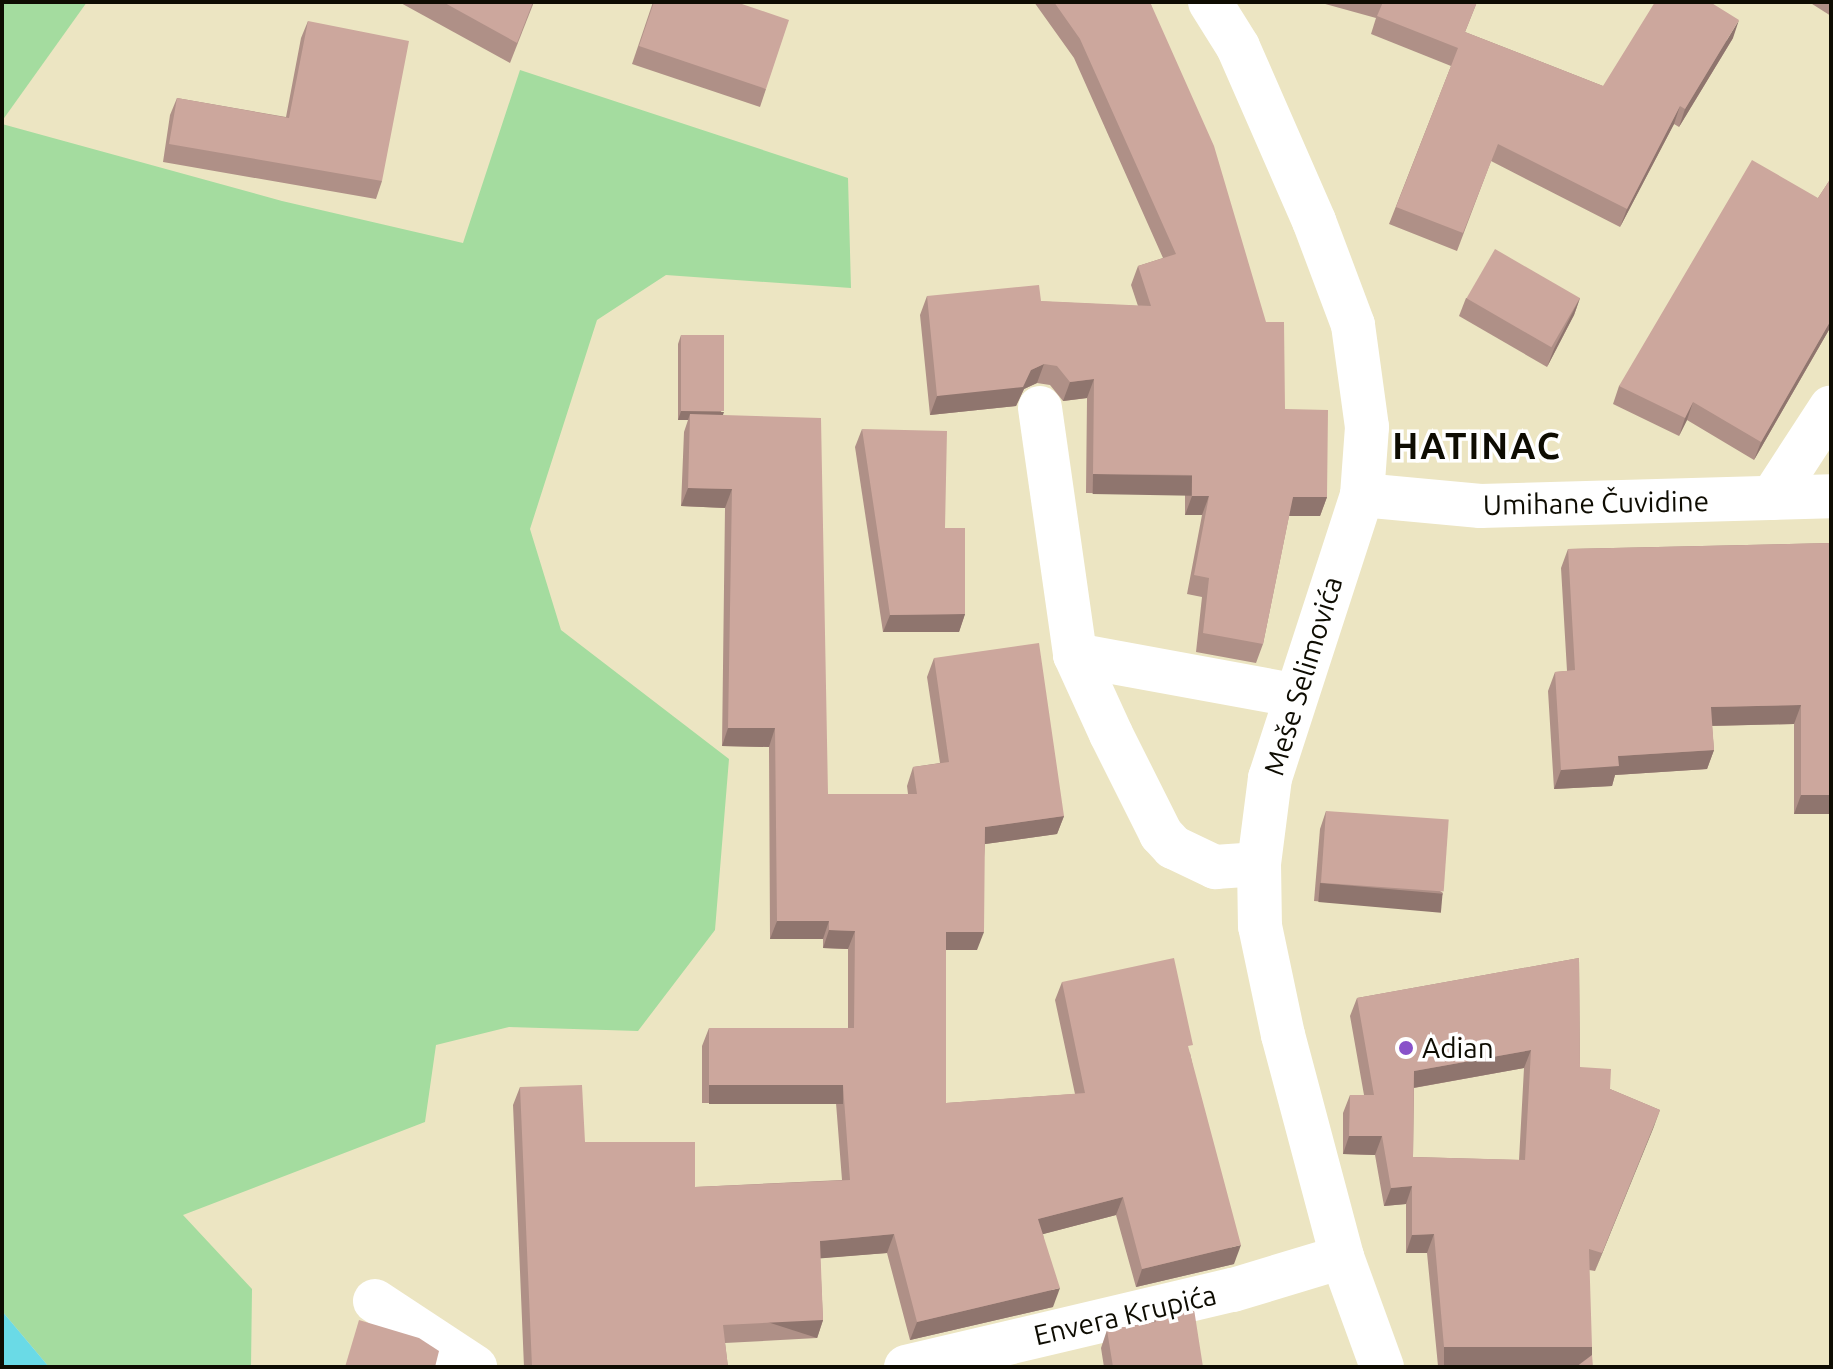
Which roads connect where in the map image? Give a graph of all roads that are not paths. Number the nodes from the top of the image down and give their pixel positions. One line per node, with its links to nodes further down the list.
1 (1210, 2): 4 (street, Meše Selimovića)
2 (1831, 407): 6 (street)
3 (1040, 408): 7 (street)
4 (1362, 495): 6 (street, Umihane Čuvidine); 8 (street, Meše Selimovića)
5 (1831, 496): 6 (street, Umihane Čuvidine)
6 (1772, 498)
7 (1075, 655): 8 (street); 9 (street)
8 (1293, 695): 9 (street, Meše Selimovića)
9 (1259, 864): 10 (street, Meše Selimovića)
10 (1342, 1257): 13 (street, Envera Krupića); 14 (street, Meše Selimovića)
11 (375, 1301): 12 (street)
12 (475, 1367)
13 (906, 1367)
14 (1382, 1367)

